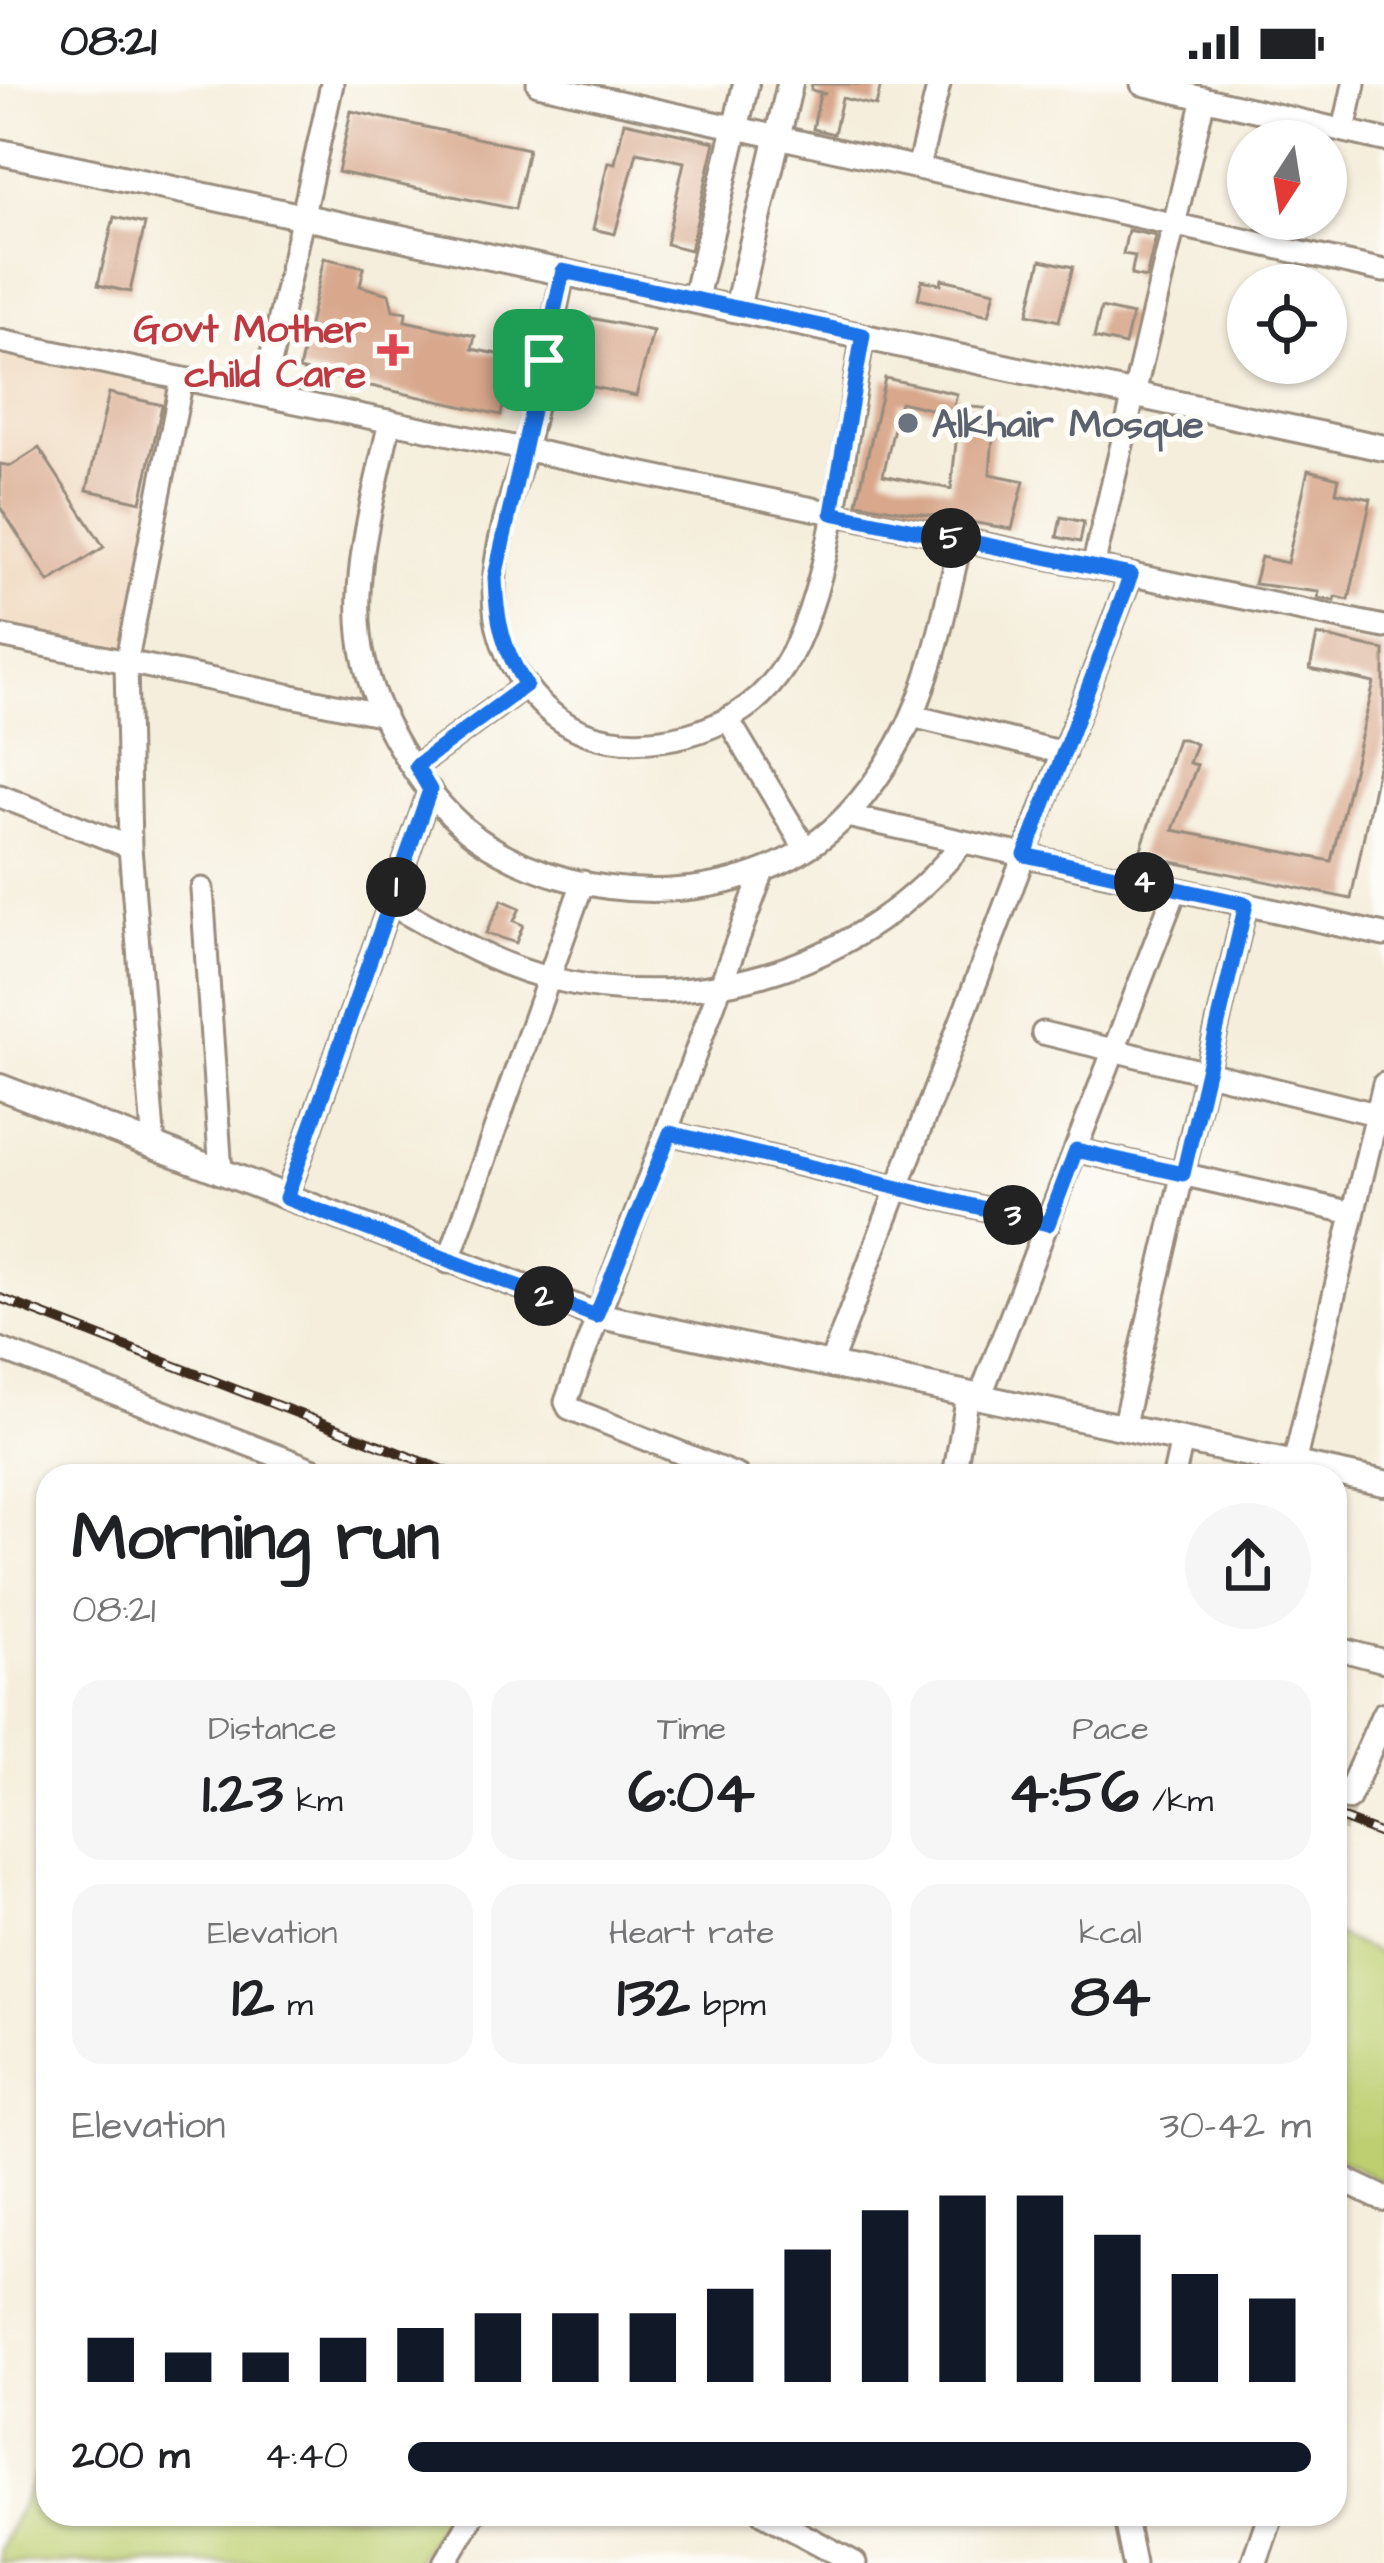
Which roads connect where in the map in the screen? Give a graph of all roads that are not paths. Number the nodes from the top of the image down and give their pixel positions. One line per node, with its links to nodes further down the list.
1 (332, 84): 18 (street)
2 (538, 84): 8 (street)
3 (746, 84): 12 (street)
4 (790, 84): 14 (street)
5 (939, 84): 17 (street)
6 (1142, 84): 9 (street)
7 (1354, 84): 11 (street)
8 (599, 90): 12 (street)
9 (1204, 98): 10 (street); 19 (street)
10 (1300, 120)
11 (1346, 120)
12 (736, 126): 14 (street); 22 (street)
13 (1347, 131): 15 (street)
14 (778, 136): 17 (street); 23 (street)
15 (1384, 140)
16 (0, 152): 18 (street)
17 (918, 168): 19 (street)
18 (302, 217): 20 (street); 28 (street)
19 (1174, 224): 21 (street); 27 (street)
20 (563, 271): 22 (street); 31 (street)
21 (1384, 271)
22 (694, 299): 23 (street)
23 (736, 308): 24 (street)
24 (863, 335): 27 (street); 32 (street)
25 (0, 341): 26 (street)
26 (182, 379): 28 (street); 38 (street)
27 (1133, 394): 30 (street); 34 (street)
28 (263, 395): 29 (street)
29 (390, 421): 31 (street); 40 (street)
30 (1384, 448)
31 (525, 450): 32 (street); 39 (street)
32 (832, 513): 33 (street); 42 (street)
33 (961, 540): 34 (street); 41 (street)
34 (1093, 567): 35 (street)
35 (1131, 575): 36 (street); 43 (street)
36 (1384, 627)
37 (0, 637): 38 (street)
38 (126, 664): 40 (street); 49 (street)
39 (526, 685): 42 (street); 44 (street)
40 (384, 715): 44 (street)
41 (916, 717): 43 (street); 47 (street)
42 (729, 721): 50 (street)
43 (1064, 753): 51 (street)
44 (416, 766): 45 (street)
45 (430, 790): 53 (street); 56 (street)
46 (0, 796): 49 (street)
47 (847, 816): 48 (street); 50 (street)
48 (963, 842): 51 (street); 60 (street)
49 (130, 847): 68 (street)
50 (805, 848): 52 (street)
51 (1025, 855): 55 (street); 72 (street)
52 (762, 874): 53 (street); 60 (street)
53 (583, 882): 59 (street)
54 (202, 889): 70 (street)
55 (1176, 889): 57 (street); 62 (street)
56 (390, 904): 59 (street); 73 (street)
57 (1246, 904): 58 (street); 63 (street)
58 (1384, 935)
59 (548, 978): 60 (street); 76 (street)
60 (724, 988): 67 (street)
61 (1042, 1033): 62 (street)
62 (1113, 1050): 63 (street); 69 (street)
63 (1206, 1073): 66 (street); 71 (street)
64 (1384, 1084): 66 (street)
65 (0, 1087): 68 (street)
66 (1380, 1115): 74 (street)
67 (670, 1133): 72 (street); 77 (street)
68 (154, 1147): 70 (street)
69 (1076, 1150): 71 (street); 75 (street)
70 (221, 1173): 73 (street)
71 (1183, 1174): 74 (street); 81 (street)
72 (899, 1186): 75 (street); 79 (street)
73 (286, 1198): 76 (street)
74 (1353, 1213): 87 (street)
75 (1048, 1224): 80 (street)
76 (448, 1262): 77 (street)
77 (596, 1316): 79 (street); 84 (street)
78 (0, 1349): 83 (street)
79 (830, 1365): 80 (street)
80 (974, 1396): 81 (street); 85 (street)
81 (1123, 1428): 82 (street)
82 (1182, 1441): 86 (street); 87 (street)
83 (299, 1464)
84 (708, 1464)
85 (957, 1464)
86 (1177, 1464)
87 (1294, 1464)
88 (1347, 1476): 89 (street)
89 (1384, 1484)
90 (1347, 1651): 91 (street)
91 (1384, 1661)
92 (1384, 1715): 93 (street)
93 (1348, 1797)
94 (1347, 2182): 95 (street)
95 (1384, 2199)
96 (468, 2526): 100 (street)
97 (786, 2526): 101 (street)
98 (1126, 2526): 102 (street)
99 (1267, 2526): 103 (street)
100 (445, 2563)
101 (855, 2563)
102 (1134, 2563)
103 (1254, 2563)

